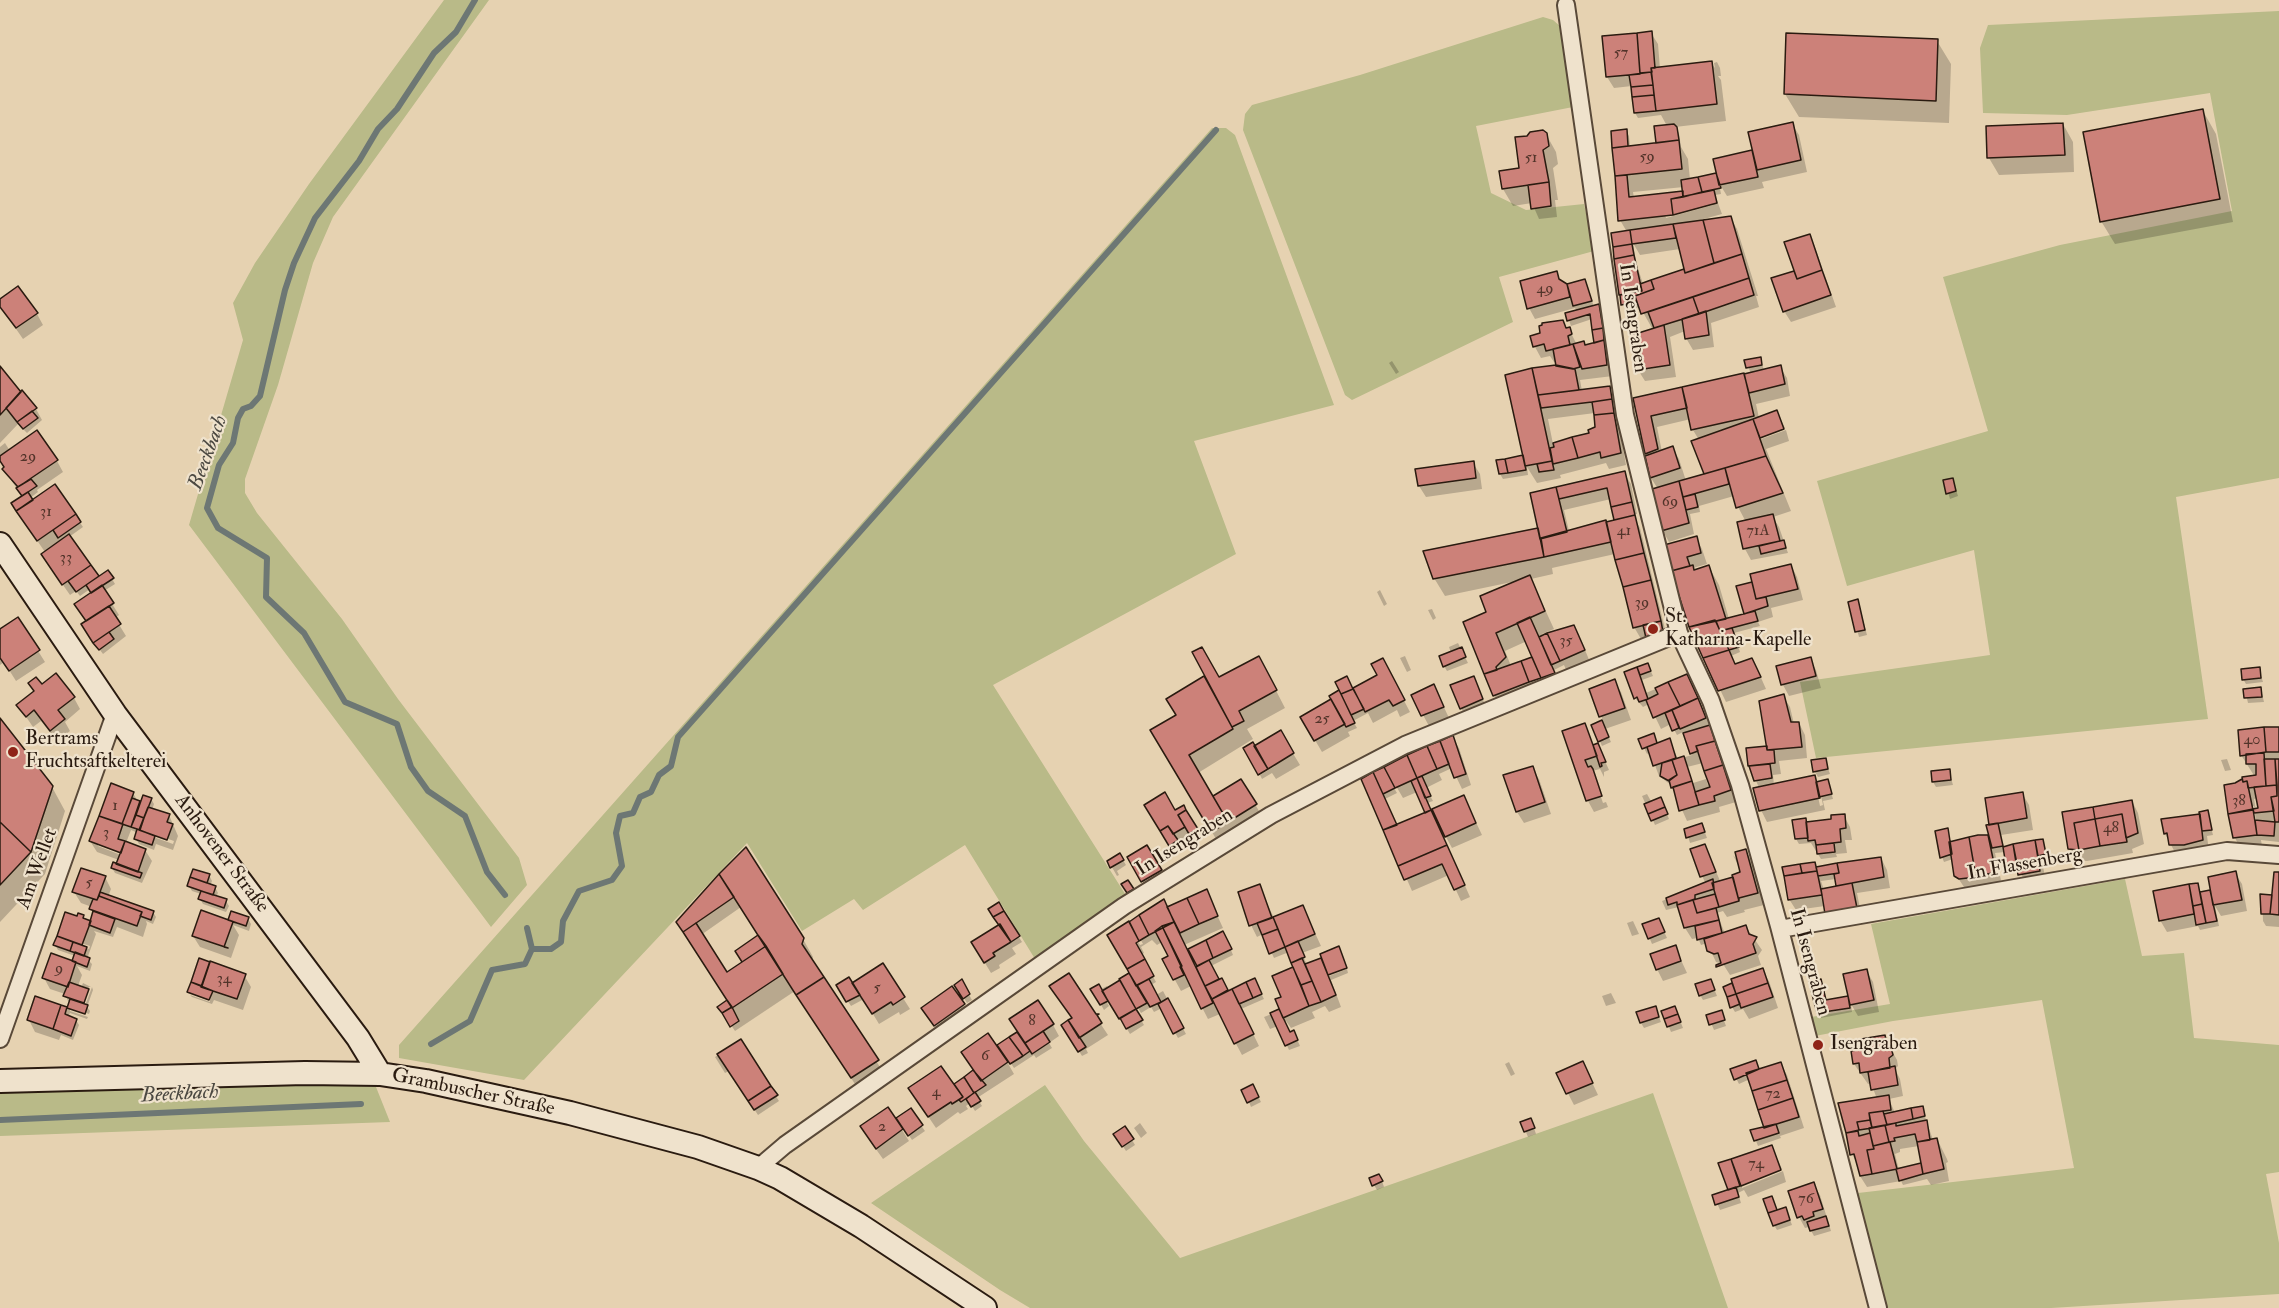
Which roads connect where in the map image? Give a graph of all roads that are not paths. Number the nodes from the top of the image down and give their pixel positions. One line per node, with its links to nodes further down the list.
1 (1566, 5): 3 (street, In Isengraben)
2 (0, 544): 4 (main road, Anhovener Straße)
3 (1679, 633): 6 (street, In Isengraben); 10 (street, In Isengraben)
4 (115, 714): 7 (street, Am Wellet); 8 (main road, Anhovener Straße)
5 (2279, 855): 6 (street, In Flassenberg)
6 (1780, 929): 12 (street, In Isengraben)
7 (0, 1039)
8 (380, 1074): 9 (main road, Grambuscher Straße); 10 (main road, Grambuscher Straße)
9 (0, 1081)
10 (758, 1168): 11 (main road, Grambuscher Straße)
11 (985, 1308)
12 (1878, 1308)

